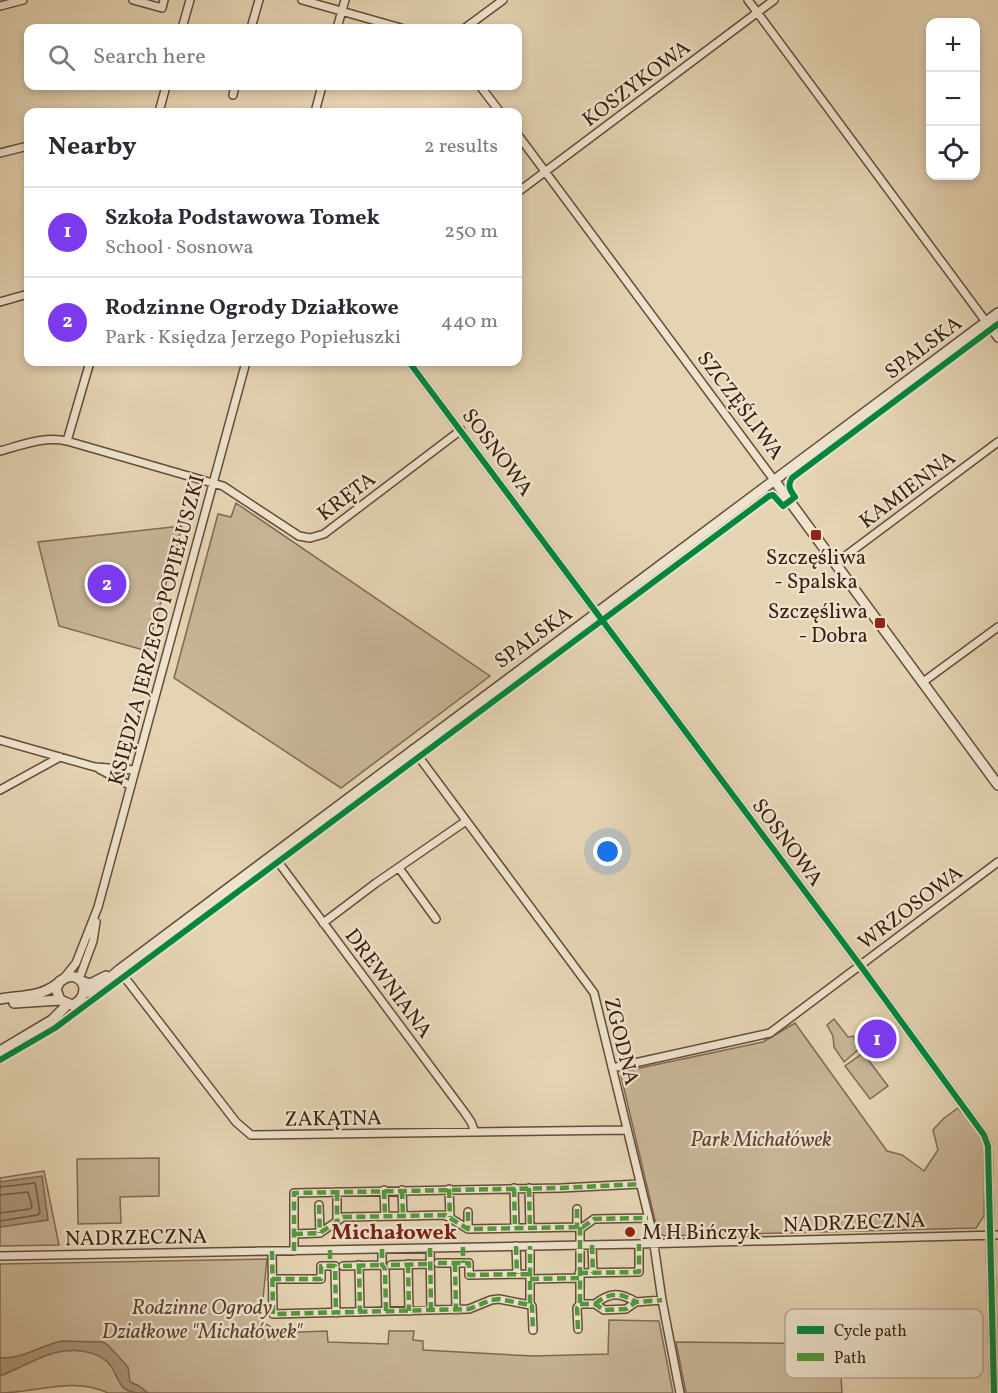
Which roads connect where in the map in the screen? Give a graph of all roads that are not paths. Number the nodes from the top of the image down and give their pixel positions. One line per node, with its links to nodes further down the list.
1 (23, 0): 11 (street)
2 (133, 0): 3 (street)
3 (164, 0)
4 (190, 0): 14 (street)
5 (259, 0): 15 (street)
6 (302, 0): 12 (street)
7 (345, 0): 12 (street)
8 (503, 0): 18 (street)
9 (748, 0): 13 (street)
10 (774, 0): 13 (street, KOSZYKOWA)
11 (0, 6)
12 (342, 11): 16 (street); 17 (street)
13 (757, 12): 30 (street, KOSZYKOWA); 35 (street)
14 (183, 24)
15 (252, 24)
16 (338, 24)
17 (387, 24)
18 (470, 24)
19 (165, 90): 24 (street)
20 (235, 90): 23 (street)
21 (321, 90): 25 (street)
22 (483, 90): 26 (street)
23 (233, 95)
24 (160, 108)
25 (316, 108)
26 (497, 108)
27 (522, 140): 30 (street, SZCZĘŚLIWA)
28 (24, 147): 29 (street)
29 (0, 153)
30 (545, 172): 31 (street, KOSZYKOWA); 44 (street, SZCZĘŚLIWA)
31 (522, 189)
32 (24, 295): 33 (street)
33 (0, 302)
34 (998, 313): 35 (street, SPALSKA)
35 (986, 322): 36 (street); 44 (street, SPALSKA)
36 (998, 338)
37 (89, 366): 41 (street)
38 (245, 366): 45 (street, KSIĘDZA JERZEGO POPIEŁUSZKI)
39 (413, 366): 40 (street, SOSNOWA)
40 (461, 430): 45 (street, KRĘTA); 47 (street, SOSNOWA)
41 (67, 441): 43 (street, KRĘTA); 45 (street, KRĘTA)
42 (998, 442): 46 (street, KAMIENNA)
43 (0, 451)
44 (774, 480): 46 (street, SZCZĘŚLIWA); 47 (street, SPALSKA)
45 (213, 483): 54 (street, KSIĘDZA JERZEGO POPIEŁUSZKI)
46 (836, 563): 49 (street, SZCZĘŚLIWA)
47 (597, 612): 51 (street, SPALSKA); 65 (street, SOSNOWA)
48 (998, 627): 49 (street)
49 (923, 682): 55 (street, SZCZĘŚLIWA)
50 (0, 740): 52 (street)
51 (413, 749): 58 (street, ZGODNA); 59 (street, SPALSKA)
52 (60, 757): 53 (street); 57 (street)
53 (94, 766): 54 (street); 56 (street)
54 (135, 770): 56 (street, KSIĘDZA JERZEGO POPIEŁUSZKI)
55 (998, 785)
56 (131, 786): 62 (street, KSIĘDZA JERZEGO POPIEŁUSZKI)
57 (0, 790)
58 (466, 821): 61 (street); 73 (street, ZGODNA)
59 (273, 855): 64 (street, DREWNIANA); 66 (street, SPALSKA)
60 (998, 862): 65 (street, WRZOSOWA)
61 (399, 868): 63 (street); 64 (street)
62 (98, 907): 67 (street, KSIĘDZA JERZEGO POPIEŁUSZKI); 68 (street, KSIĘDZA JERZEGO POPIEŁUSZKI)
63 (436, 919)
64 (323, 923): 75 (street, DREWNIANA)
65 (860, 965): 73 (street, WRZOSOWA); 97 (street, SOSNOWA)
66 (119, 970): 68 (street, SPALSKA); 69 (street, SPALSKA); 75 (street, ZAKĄTNA)
67 (62, 980): 68 (street); 70 (street); 71 (street)
68 (80, 980): 69 (street)
69 (84, 993): 71 (street)
70 (0, 1000): 71 (street)
71 (63, 1002): 72 (street)
72 (0, 1051)
73 (612, 1068): 74 (street, ZGODNA)
74 (627, 1130): 75 (street, ZAKĄTNA); 76 (street, ZGODNA)
75 (475, 1132)
76 (640, 1184): 78 (street); 89 (street, ZGODNA)
77 (514, 1188): 78 (street); 79 (street); 92 (street)
78 (529, 1188): 93 (street)
79 (449, 1189): 80 (street); 88 (street)
80 (402, 1190): 81 (street); 87 (street)
81 (384, 1191): 82 (street); 86 (street)
82 (337, 1192): 90 (street); 96 (street)
83 (320, 1205): 95 (street)
84 (577, 1209): 91 (street)
85 (468, 1212): 94 (street)
86 (385, 1216): 87 (street); 90 (street)
87 (403, 1216): 88 (street)
88 (450, 1217): 94 (street)
89 (648, 1218): 91 (street); 99 (street, ZGODNA)
90 (337, 1220): 95 (street)
91 (578, 1227): 93 (street); 100 (street)
92 (515, 1228): 93 (street); 94 (street)
93 (530, 1228)
94 (468, 1229)
95 (320, 1233): 96 (street)
96 (294, 1234): 109 (street)
97 (995, 1235): 99 (street, NADRZECZNA); 140 (street, SOSNOWA)
98 (639, 1244): 99 (street, NADRZECZNA); 101 (street, NADRZECZNA); 121 (street)
99 (654, 1244): 126 (street, ZGODNA)
100 (579, 1245): 101 (street, NADRZECZNA); 103 (street, NADRZECZNA); 123 (street)
101 (592, 1245): 121 (street)
102 (516, 1246): 103 (street, NADRZECZNA); 105 (street, NADRZECZNA); 122 (street)
103 (530, 1246): 124 (street)
104 (430, 1248): 105 (street, NADRZECZNA); 106 (street, NADRZECZNA); 116 (street)
105 (463, 1248): 113 (street)
106 (382, 1249): 107 (street, NADRZECZNA); 114 (street)
107 (330, 1250): 109 (street, NADRZECZNA); 119 (street)
108 (272, 1251): 109 (street, NADRZECZNA); 110 (street, NADRZECZNA); 125 (street)
109 (294, 1251)
110 (0, 1256)
111 (438, 1263): 112 (street)
112 (455, 1263): 113 (street); 131 (street)
113 (463, 1263): 122 (street)
114 (382, 1264): 117 (street); 132 (street)
115 (408, 1264): 116 (street); 118 (street); 133 (street)
116 (430, 1264): 134 (street)
117 (359, 1265): 120 (street); 135 (street)
118 (391, 1265)
119 (330, 1266): 125 (street); 136 (street)
120 (343, 1266)
121 (593, 1273): 123 (street)
122 (517, 1274): 124 (street)
123 (579, 1275): 124 (street); 128 (street)
124 (530, 1276): 130 (street)
125 (272, 1279): 136 (street)
126 (662, 1300): 127 (street); 139 (street, ZGODNA)
127 (636, 1302): 129 (street); 129 (street)
128 (580, 1304): 129 (street); 137 (street)
129 (595, 1304)
130 (530, 1305): 131 (street); 138 (street)
131 (456, 1310): 134 (street)
132 (386, 1311): 133 (street); 135 (street)
133 (409, 1311): 134 (street)
134 (431, 1311)
135 (360, 1312): 136 (street)
136 (336, 1313)
137 (578, 1329)
138 (533, 1330)
139 (680, 1393)
140 (994, 1393)

